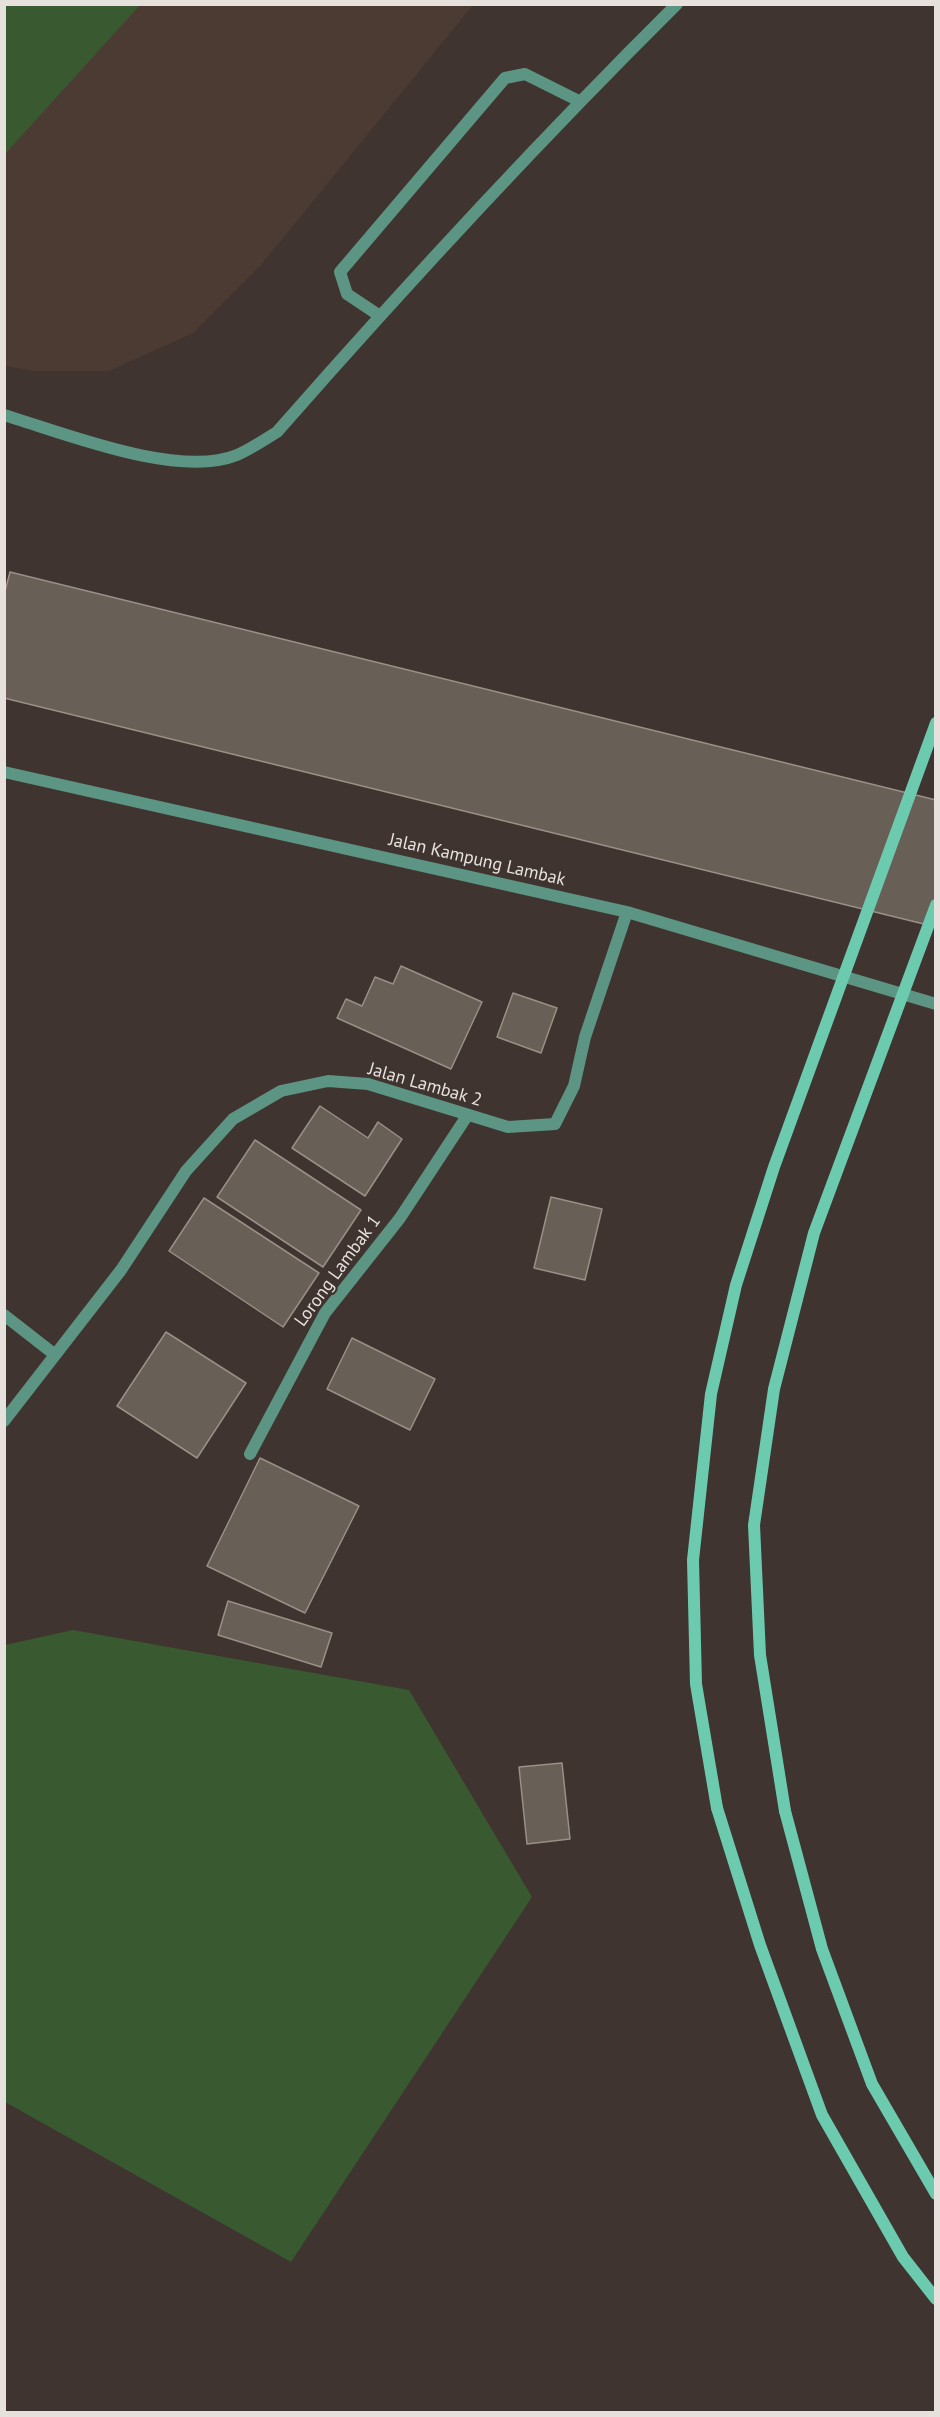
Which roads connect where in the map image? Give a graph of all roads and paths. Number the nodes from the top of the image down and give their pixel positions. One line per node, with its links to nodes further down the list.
1 (677, 4): 2 (street)
2 (579, 101): 3 (street); 3 (street)
3 (380, 316): 4 (street)
4 (4, 415)
5 (936, 723): 16 (main road, bridge)
6 (4, 772): 8 (street, Jalan Kampung Lambak)
7 (936, 905): 15 (main road, bridge)
8 (627, 912): 9 (street, Jalan Kampung Lambak); 10 (street, Jalan Lambak 2)
9 (936, 1004)
10 (467, 1116): 12 (street, Jalan Lambak 2); 14 (street, Lorong Lambak 1)
11 (4, 1315): 12 (street)
12 (54, 1354): 13 (street, Jalan Lambak 2)
13 (4, 1421)
14 (250, 1454)
15 (936, 2194)
16 (936, 2299)

